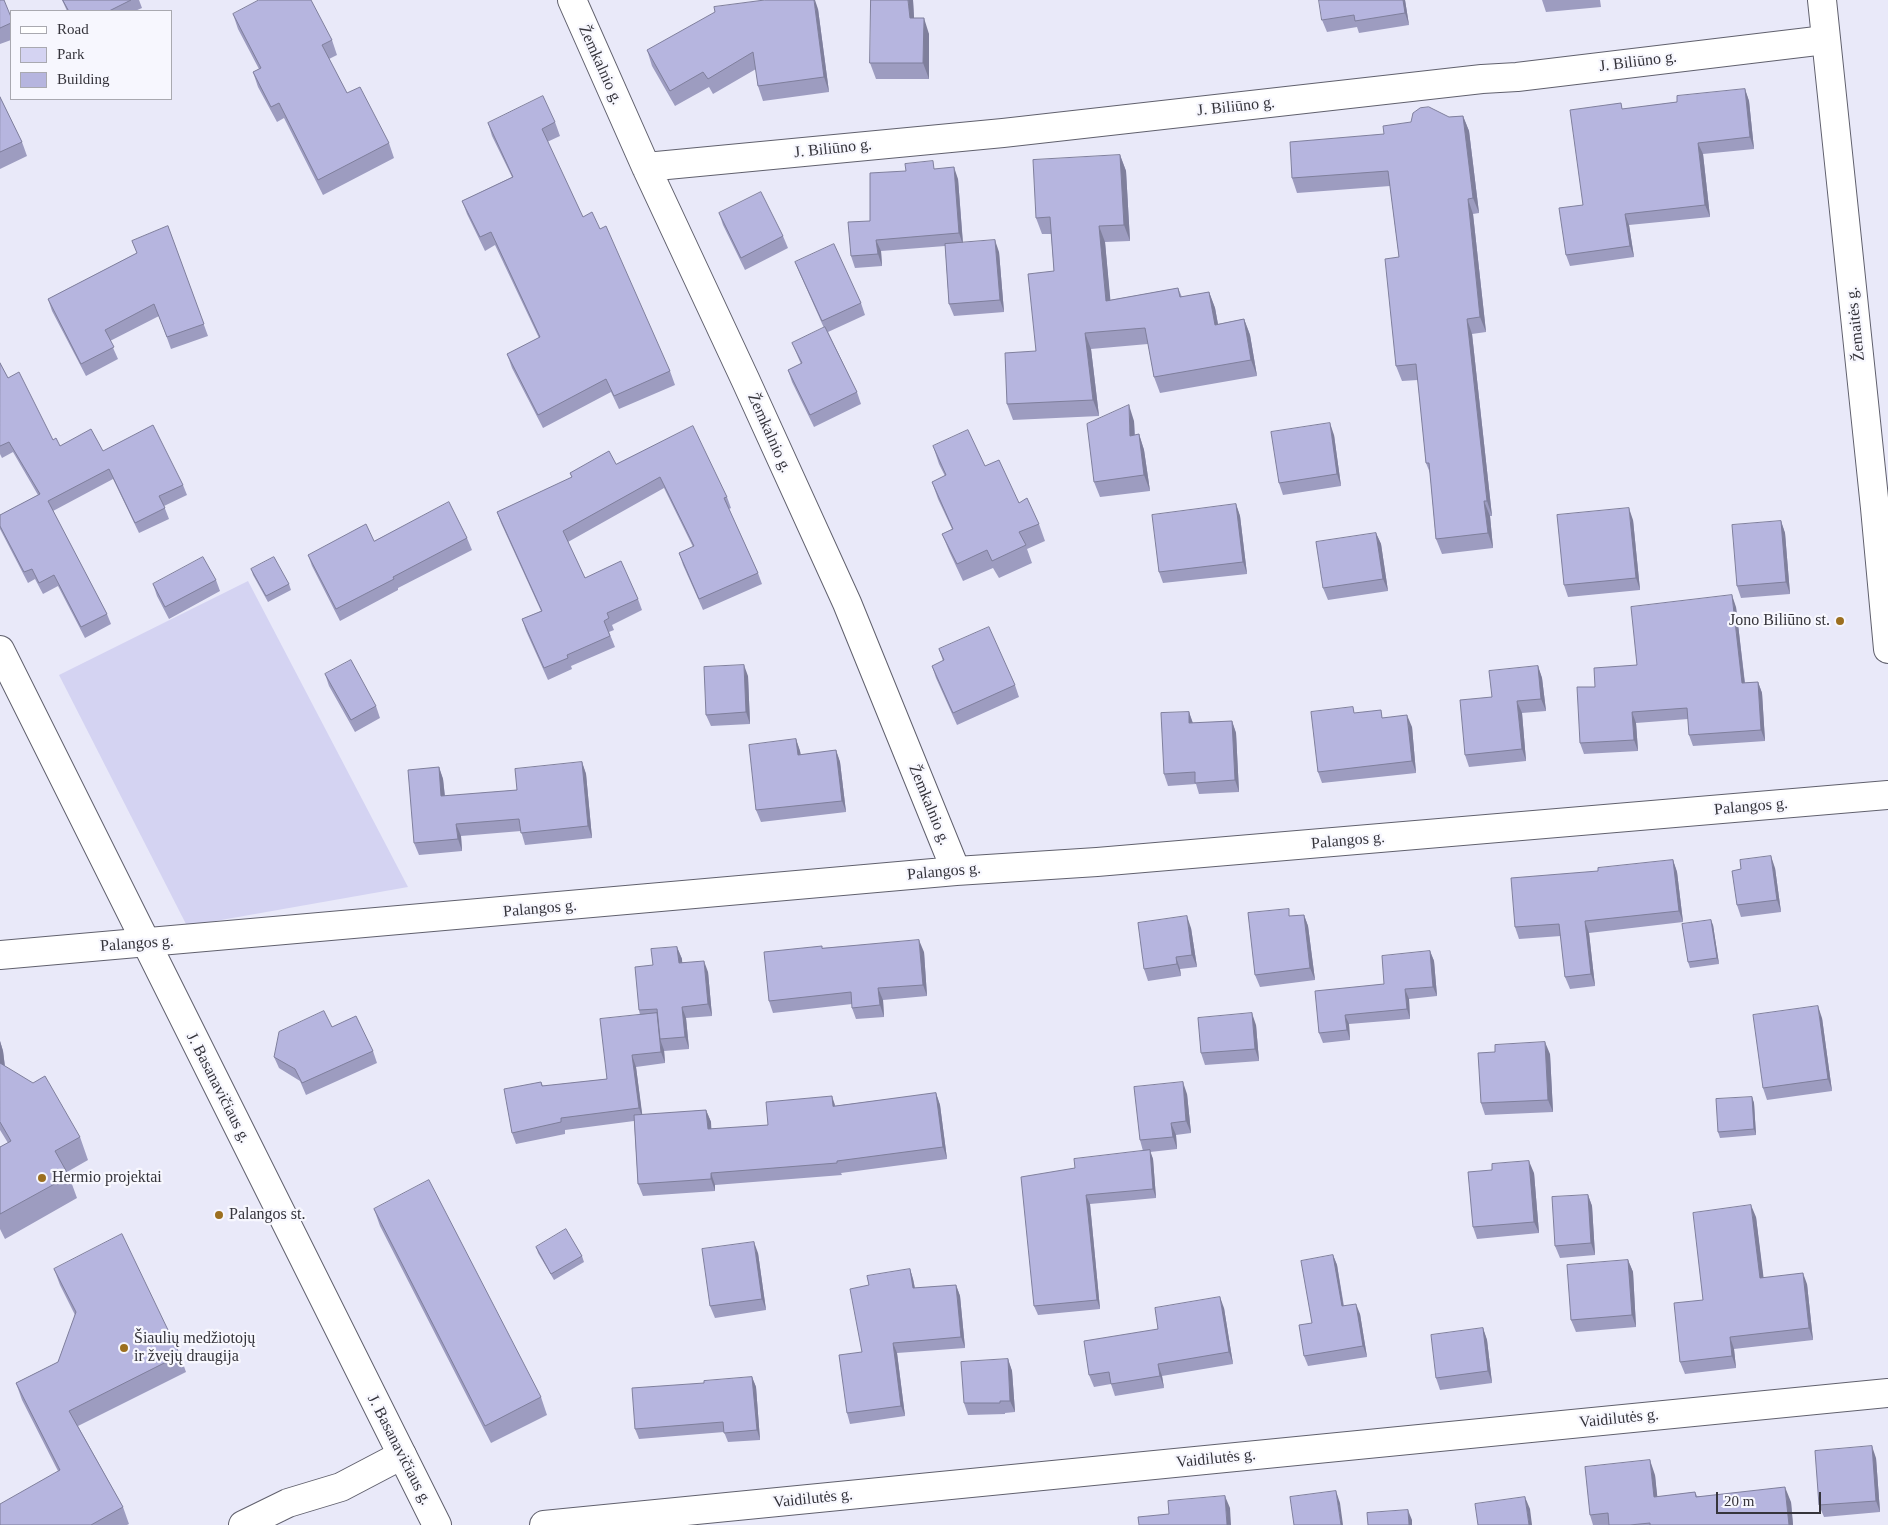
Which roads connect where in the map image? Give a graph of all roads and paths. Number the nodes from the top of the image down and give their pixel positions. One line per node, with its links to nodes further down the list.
1 (572, 0): 4 (street, Žemkalnio g.)
2 (1822, 0): 3 (street, Žemaitės g.)
3 (1825, 40): 4 (street, J. Biliūno g.); 5 (street, Žemaitės g.)
4 (646, 168): 8 (street, Žemkalnio g.)
5 (1888, 648)
6 (0, 650): 9 (street, J. Basanavičiaus g.)
7 (1888, 795): 8 (street, Palangos g.)
8 (956, 871): 9 (street, Palangos g.)
9 (146, 943): 10 (street, Palangos g.); 12 (street, J. Basanavičiaus g.)
10 (0, 955)
11 (1888, 1392): 15 (street, Vaidilutės g.)
12 (402, 1455): 13 (street); 14 (street, J. Basanavičiaus g.)
13 (243, 1525)
14 (437, 1525)
15 (544, 1525)

